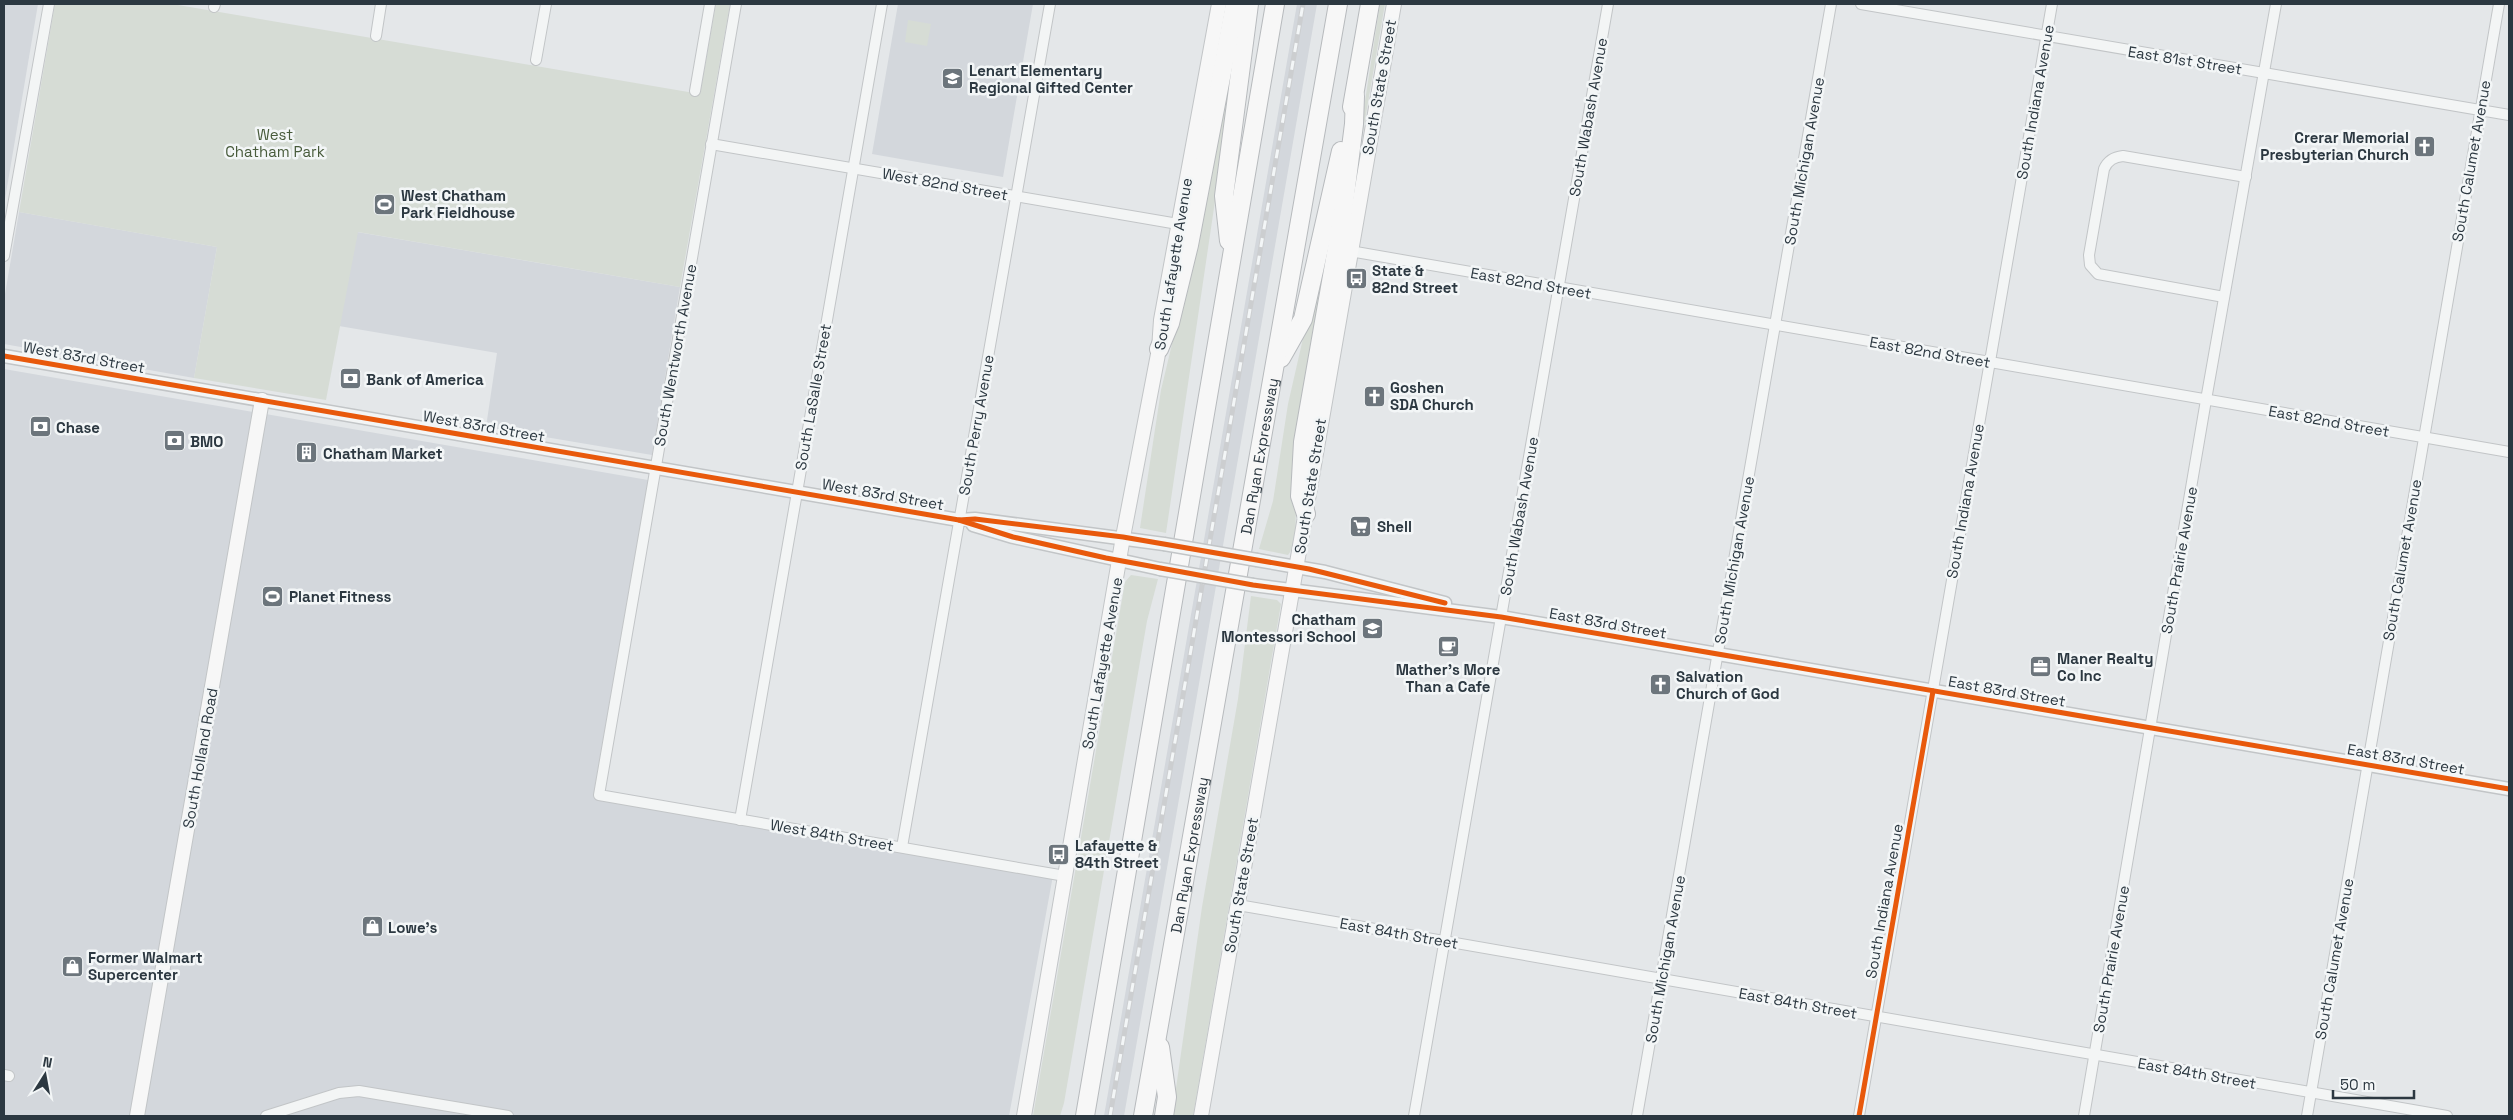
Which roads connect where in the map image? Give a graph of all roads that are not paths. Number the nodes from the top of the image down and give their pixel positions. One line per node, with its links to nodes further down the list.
1 (49, 4): 35 (street)
2 (382, 4): 21 (street)
3 (546, 4): 23 (street)
4 (710, 4): 25 (street)
5 (736, 4): 29 (street, South Wentworth Avenue)
6 (882, 4): 30 (street, South LaSalle Street)
7 (1050, 4): 32 (street, South Perry Avenue)
8 (1219, 4): 33 (main road, South Lafayette Avenue)
9 (1236, 4): 40 (highway)
10 (1249, 4): 36 (highway)
11 (1276, 4): 36 (highway)
12 (1338, 4): 43 (highway, Dan Ryan Expressway)
13 (1370, 4): 26 (highway)
14 (1394, 4): 34 (main road, South State Street)
15 (1608, 4): 37 (street, South Wabash Avenue)
16 (1831, 4): 39 (street, South Michigan Avenue)
17 (1861, 4): 22 (street, East 81st Street)
18 (2052, 4): 22 (street, South Indiana Avenue)
19 (2276, 4): 24 (street, South Prairie Avenue)
20 (2499, 4): 27 (street, South Calumet Avenue)
21 (376, 36)
22 (2047, 37): 24 (street, East 81st Street); 42 (street, South Indiana Avenue)
23 (536, 60)
24 (2264, 73): 27 (street, East 81st Street); 31 (street, South Prairie Avenue)
25 (695, 91)
26 (1354, 96): 43 (highway); 50 (highway)
27 (2480, 110): 28 (street, East 81st Street); 46 (street, South Calumet Avenue)
28 (2509, 115)
29 (711, 144): 30 (street, West 82nd Street); 48 (street, South Wentworth Avenue)
30 (853, 168): 32 (street, West 82nd Street); 49 (street, South LaSalle Street)
31 (2246, 177): 38 (street, South Prairie Avenue); 38 (street)
32 (1016, 196): 33 (street, West 82nd Street); 51 (street, South Perry Avenue)
33 (1178, 224): 40 (main road, South Lafayette Avenue)
34 (1350, 251): 37 (street, East 82nd Street); 50 (main road, South State Street)
35 (4, 256)
36 (1232, 262): 72 (highway)
37 (1559, 288): 39 (street, East 82nd Street); 56 (street, South Wabash Avenue)
38 (2224, 297): 45 (street, South Prairie Avenue)
39 (1775, 325): 42 (street, East 82nd Street); 57 (street, South Michigan Avenue)
40 (1159, 349): 52 (main road, South Lafayette Avenue)
41 (4, 356): 44 (street, West 83rd Street)
42 (1990, 362): 45 (street, East 82nd Street); 58 (street, South Indiana Avenue)
43 (1275, 369): 70 (highway, Dan Ryan Expressway)
44 (262, 400): 48 (street, West 83rd Street); 74 (main road, South Holland Road)
45 (2206, 400): 46 (street, East 82nd Street); 59 (street, South Prairie Avenue)
46 (2423, 437): 47 (street, East 82nd Street); 60 (street, South Calumet Avenue)
47 (2509, 452)
48 (656, 468): 49 (street, West 83rd Street); 62 (street, South Wentworth Avenue)
49 (796, 492): 51 (street, West 83rd Street); 63 (street, South LaSalle Street)
50 (1306, 514): 54 (main road, South State Street)
51 (959, 520): 52 (street, West 83rd Street); 53 (street, West 83rd Street); 64 (street, South Perry Avenue)
52 (1123, 537): 53 (main road, South Lafayette Avenue); 54 (street, West 83rd Street, bridge)
53 (1120, 560): 55 (street, West 83rd Street, bridge); 65 (main road, South Lafayette Avenue)
54 (1296, 567): 55 (main road, South State Street); 56 (street, East 83rd Street)
55 (1292, 591): 56 (street, East 83rd Street); 66 (main road, South State Street)
56 (1501, 617): 57 (street, East 83rd Street); 67 (street, South Wabash Avenue)
57 (1718, 654): 58 (street, East 83rd Street); 68 (street, South Michigan Avenue)
58 (1933, 691): 59 (street, East 83rd Street); 69 (street, South Indiana Avenue)
59 (2151, 728): 60 (street, East 83rd Street); 71 (street, South Prairie Avenue)
60 (2368, 765): 61 (street, East 83rd Street); 73 (street, South Calumet Avenue)
61 (2509, 789)
62 (599, 795): 63 (street, West 84th Street)
63 (740, 820): 64 (street, West 84th Street)
64 (902, 847): 65 (street, West 84th Street)
65 (1065, 876): 77 (main road, South Lafayette Avenue)
66 (1238, 905): 67 (street, East 84th Street); 82 (main road, South State Street)
67 (1445, 941): 68 (street, East 84th Street); 83 (street, South Wabash Avenue)
68 (1661, 979): 69 (street, East 84th Street); 84 (street, South Michigan Avenue)
69 (1877, 1017): 71 (street, East 84th Street); 85 (street, South Indiana Avenue)
70 (1157, 1031): 80 (highway, Dan Ryan Expressway); 81 (highway)
71 (2095, 1055): 73 (street, East 84th Street); 86 (street, South Prairie Avenue)
72 (1090, 1086): 78 (highway); 79 (highway)
73 (2311, 1092): 87 (street, South Calumet Avenue); 88 (street, East 84th Street)
74 (138, 1116)
75 (266, 1116): 76 (street)
76 (508, 1116)
77 (1024, 1116)
78 (1072, 1116)
79 (1085, 1116)
80 (1142, 1116)
81 (1164, 1116)
82 (1201, 1116)
83 (1414, 1116)
84 (1638, 1116)
85 (1859, 1116)
86 (2084, 1116)
87 (2307, 1116)
88 (2447, 1116)

